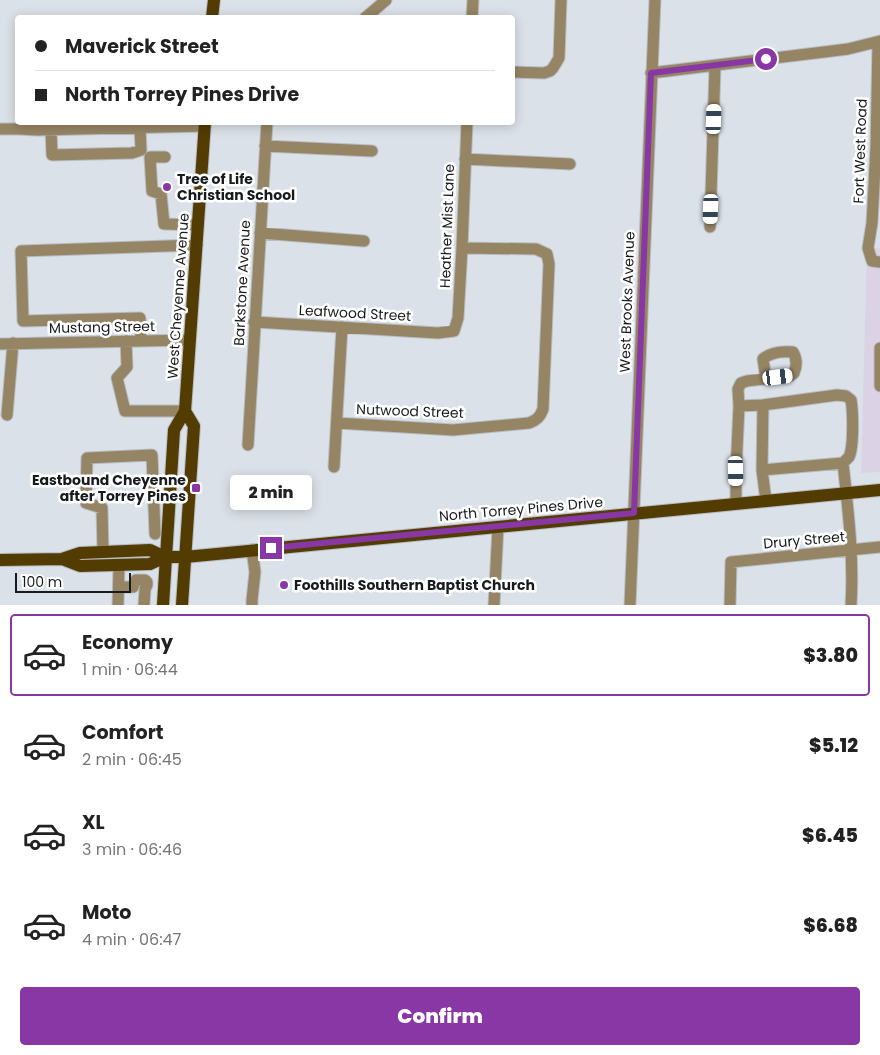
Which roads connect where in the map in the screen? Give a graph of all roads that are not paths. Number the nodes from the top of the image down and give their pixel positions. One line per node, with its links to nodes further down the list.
1 (214, 0): 6 (main road)
2 (386, 0): 7 (street)
3 (472, 0): 8 (street)
4 (561, 0): 11 (street)
5 (655, 0): 12 (street, West Brooks Avenue)
6 (212, 15)
7 (369, 15)
8 (472, 15)
9 (879, 41): 10 (street); 31 (street, Fort West Road)
10 (715, 66): 12 (street); 26 (street)
11 (515, 72)
12 (651, 73): 59 (street, West Brooks Avenue)
13 (189, 125): 17 (street)
14 (205, 125): 25 (main road, West Cheyenne Avenue)
15 (267, 125): 20 (street, Barkstone Avenue)
16 (467, 125): 23 (street, Heather Mist Lane)
17 (140, 128): 19 (street); 19 (street)
18 (0, 129): 19 (street)
19 (51, 130)
20 (266, 146): 21 (street); 27 (street, Barkstone Avenue)
21 (372, 151)
22 (165, 157): 25 (street)
23 (465, 159): 24 (street); 30 (street, Heather Mist Lane)
24 (570, 164)
25 (198, 225): 29 (main road, West Cheyenne Avenue)
26 (710, 227)
27 (260, 233): 28 (street); 32 (street, Barkstone Avenue)
28 (364, 241)
29 (197, 245): 35 (street); 36 (main road, West Cheyenne Avenue)
30 (462, 248): 34 (street, Heather Mist Lane); 48 (street, Nutwood Street)
31 (876, 262)
32 (254, 322): 33 (street, Leafwood Street); 49 (street, Barkstone Avenue)
33 (342, 327): 34 (street, Leafwood Street); 48 (street)
34 (454, 331)
35 (47, 332): 37 (street, Mustang Street); 38 (street); 39 (street, Mustang Street)
36 (190, 340): 38 (street, Mustang Street); 46 (main road, West Cheyenne Avenue)
37 (126, 341): 38 (street, Mustang Street); 46 (street)
38 (141, 341)
39 (13, 343): 40 (street, Mustang Street); 47 (street)
40 (0, 344)
41 (880, 348): 43 (street)
42 (766, 378): 45 (street)
43 (880, 386)
44 (764, 404): 45 (street); 50 (street); 54 (street)
45 (739, 406): 58 (street)
46 (186, 412): 52 (main road, West Cheyenne Avenue); 67 (main road, West Cheyenne Avenue)
47 (7, 415)
48 (337, 423): 53 (street)
49 (248, 445)
50 (843, 463): 54 (street); 56 (street)
51 (152, 464): 52 (street); 61 (street); 65 (street)
52 (172, 464): 66 (main road, West Cheyenne Avenue)
53 (334, 467)
54 (762, 470): 57 (street)
55 (880, 490): 56 (main road, North Torrey Pines Drive)
56 (846, 493): 57 (main road, North Torrey Pines Drive); 64 (street)
57 (766, 501): 58 (main road, North Torrey Pines Drive)
58 (736, 503): 59 (main road, North Torrey Pines Drive)
59 (634, 513): 60 (main road, North Torrey Pines Drive); 78 (street, West Brooks Avenue)
60 (498, 527): 63 (main road, North Torrey Pines Drive); 77 (street)
61 (155, 534)
62 (880, 547): 64 (street, Drury Street)
63 (252, 550): 67 (main road, North Torrey Pines Drive); 76 (street)
64 (852, 550): 79 (street, Drury Street); 80 (street)
65 (103, 552): 66 (main road, North Torrey Pines Drive); 69 (main road, North Torrey Pines Drive); 70 (main road)
66 (165, 557): 67 (main road, North Torrey Pines Drive); 70 (main road, North Torrey Pines Drive); 74 (main road, West Cheyenne Avenue)
67 (185, 557): 75 (main road, West Cheyenne Avenue)
68 (0, 560): 69 (main road, North Torrey Pines Drive)
69 (67, 561): 70 (main road, North Torrey Pines Drive)
70 (126, 565): 71 (street)
71 (119, 587): 72 (street); 73 (street)
72 (118, 605)
73 (144, 605)
74 (162, 605)
75 (182, 605)
76 (252, 605)
77 (494, 605)
78 (630, 605)
79 (730, 605)
80 (851, 605)

